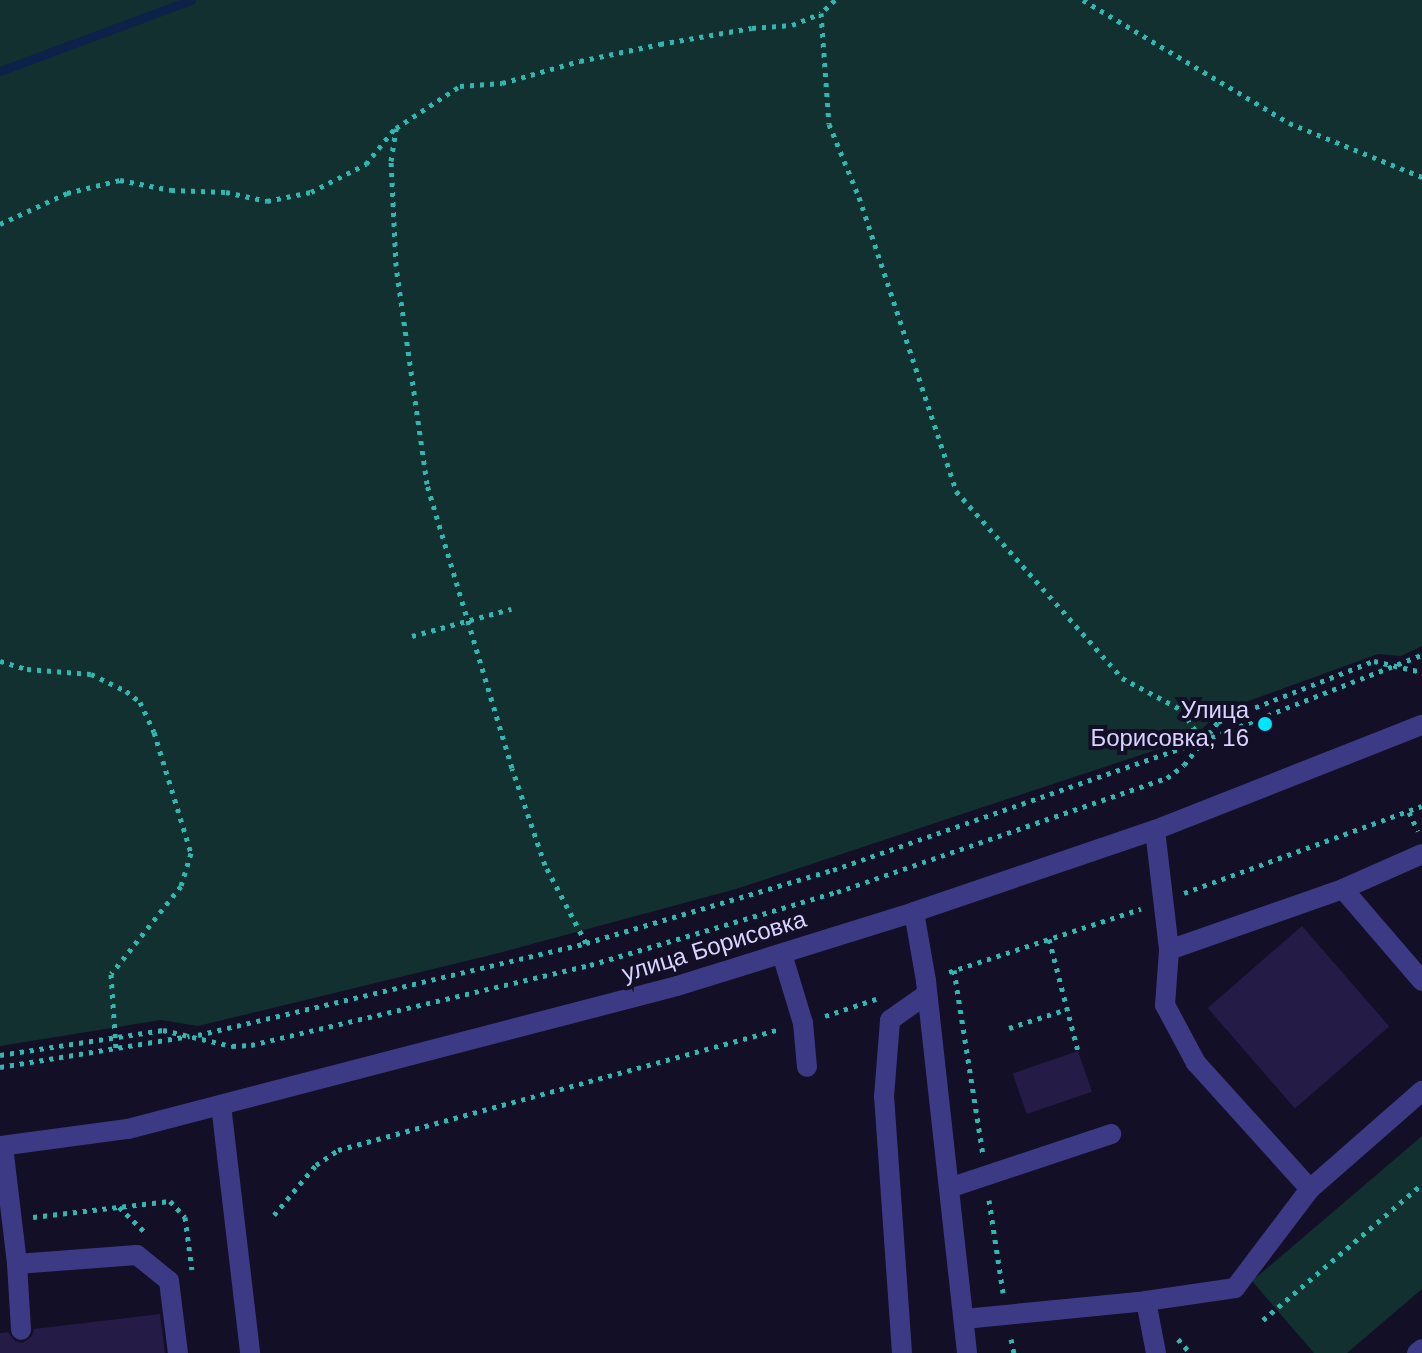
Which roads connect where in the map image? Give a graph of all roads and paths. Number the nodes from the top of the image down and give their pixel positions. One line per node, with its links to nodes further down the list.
1 (835, 0): 3 (path)
2 (1083, 0): 5 (path)
3 (821, 13): 4 (path); 15 (path)
4 (396, 128): 6 (path); 8 (path)
5 (1422, 177)
6 (0, 224)
7 (511, 609): 8 (path)
8 (470, 621): 9 (path); 25 (path)
9 (412, 636)
10 (1422, 655): 12 (path)
11 (0, 661): 35 (path)
12 (1396, 666): 13 (path); 15 (path); 15 (path)
13 (1422, 672)
14 (1422, 725): 18 (street, улица Борисовка)
15 (1202, 741): 25 (path); 34 (path)
16 (1422, 806): 17 (path)
17 (1409, 812): 19 (path); 22 (path)
18 (1155, 830): 22 (street); 23 (street, улица Борисовка)
19 (1422, 839)
20 (1422, 854): 21 (street)
21 (1343, 889): 26 (street); 28 (street)
22 (1163, 901): 24 (path); 26 (street)
23 (914, 912): 27 (street, улица Борисовка); 29 (street)
24 (1049, 939): 29 (path); 31 (path)
25 (586, 943): 34 (path)
26 (1169, 950): 47 (street)
27 (782, 954): 32 (street); 42 (street, улица Борисовка)
28 (1422, 981)
29 (927, 988): 46 (street); 57 (street)
30 (885, 995): 32 (path)
31 (1067, 1009): 33 (path); 37 (path)
32 (803, 1023): 40 (street); 48 (path)
33 (1009, 1028)
34 (194, 1036): 35 (path); 36 (path)
35 (116, 1037): 36 (path); 38 (path)
36 (116, 1049): 39 (path)
37 (1078, 1051)
38 (0, 1055)
39 (0, 1067)
40 (807, 1067)
41 (1422, 1091): 47 (street)
42 (221, 1105): 44 (street, улица Борисовка); 56 (street)
43 (1111, 1134): 46 (street)
44 (2, 1146): 49 (street)
45 (1422, 1184): 52 (path)
46 (949, 1188): 51 (street)
47 (1310, 1189): 50 (street)
48 (274, 1215)
49 (17, 1264): 53 (street); 55 (street)
50 (1146, 1301): 51 (street); 59 (street)
51 (964, 1319): 58 (street)
52 (1263, 1320)
53 (21, 1330)
54 (1422, 1349): 60 (street)
55 (178, 1353)
56 (250, 1353)
57 (902, 1353)
58 (967, 1353)
59 (1156, 1353)
60 (1417, 1353)

